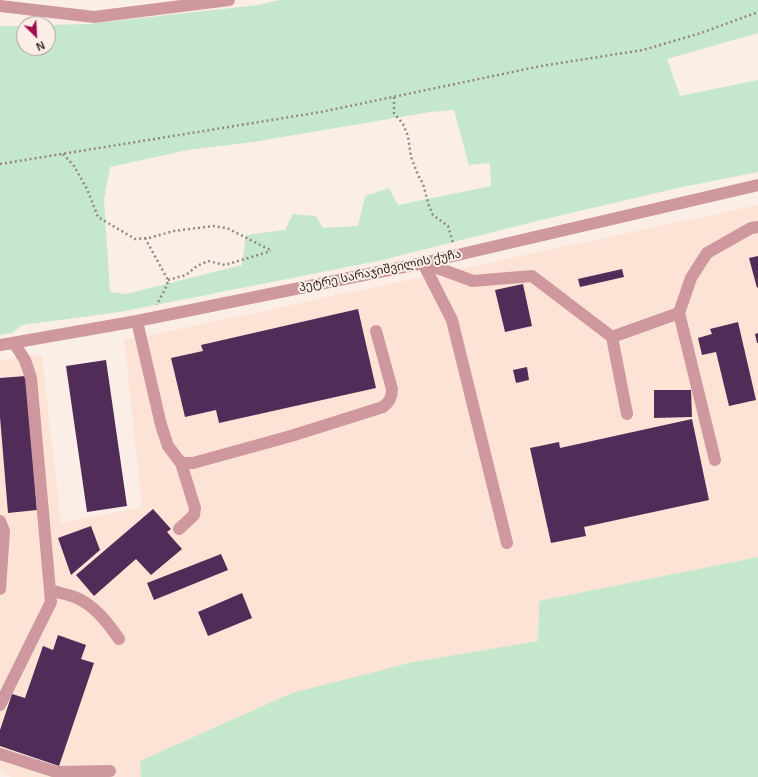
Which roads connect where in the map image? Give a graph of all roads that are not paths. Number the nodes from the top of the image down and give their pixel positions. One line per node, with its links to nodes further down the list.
1 (229, 0): 2 (street)
2 (0, 6)
3 (758, 185): 5 (street, პეტრე სარაჯიშვილის ქუჩა)
4 (758, 227): 6 (street)
5 (423, 263): 7 (street, პეტრე სარაჯიშვილის ქუჩა); 9 (street); 17 (street)
6 (679, 313): 9 (street); 13 (street)
7 (137, 321): 10 (street, პეტრე სარაჯიშვილის ქუჩა); 14 (street)
8 (376, 332): 14 (street)
9 (612, 337): 12 (street)
10 (14, 343): 11 (street, პეტრე სარაჯიშვილის ქუჩა); 19 (street)
11 (0, 345)
12 (627, 414)
13 (715, 460)
14 (181, 463): 16 (street)
15 (0, 521): 18 (street)
16 (179, 529)
17 (507, 543)
18 (0, 589)
19 (50, 590): 20 (street); 21 (street)
20 (119, 639)
21 (0, 705)
22 (0, 754): 23 (street)
23 (110, 771)

